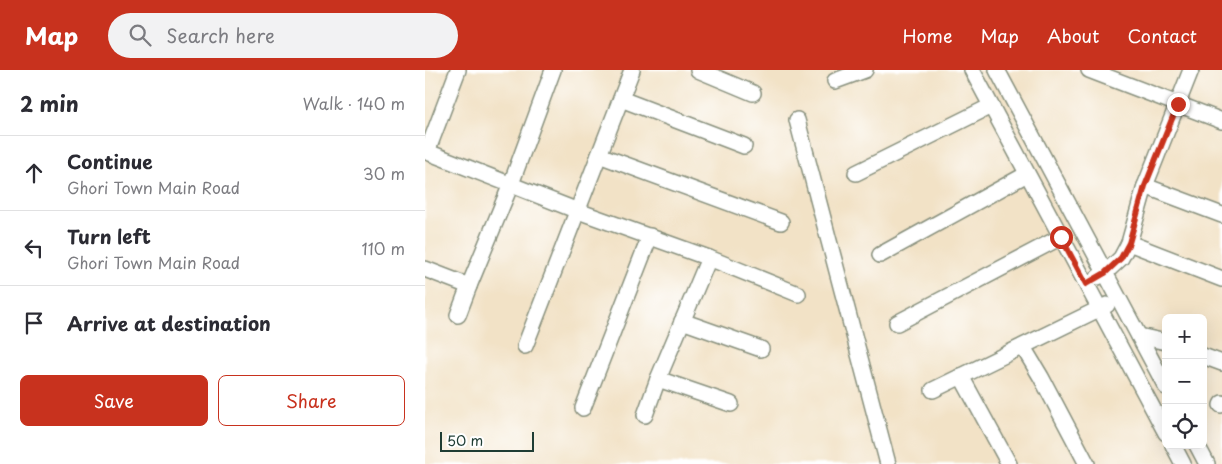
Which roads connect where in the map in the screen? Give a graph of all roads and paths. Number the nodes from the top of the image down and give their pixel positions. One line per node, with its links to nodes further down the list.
1 (458, 70): 18 (street)
2 (553, 70): 22 (street)
3 (632, 70): 12 (street)
4 (698, 70): 11 (street)
5 (863, 70): 10 (street)
6 (971, 70): 14 (street)
7 (997, 70): 33 (street)
8 (1191, 70): 13 (street)
9 (1097, 71): 13 (street)
10 (835, 81)
11 (753, 93)
12 (621, 99): 17 (street); 19 (street)
13 (1178, 104): 16 (street); 23 (street)
14 (991, 106): 20 (street); 21 (street)
15 (797, 120): 60 (street)
16 (1222, 121)
17 (743, 146)
18 (426, 152): 22 (street)
19 (599, 155): 24 (street); 26 (street)
20 (856, 173)
21 (1027, 174): 28 (street); 30 (street)
22 (511, 184): 24 (street); 36 (street)
23 (1145, 186): 25 (street); 29 (street)
24 (578, 211): 27 (street); 45 (street)
25 (1222, 215)
26 (781, 222)
27 (650, 236): 31 (street); 55 (street)
28 (1061, 237): 35 (street); 42 (street)
29 (1129, 243): 33 (street); 34 (street)
30 (879, 255)
31 (709, 258): 37 (street); 41 (street)
32 (425, 268): 36 (street)
33 (1105, 273): 35 (street); 38 (street)
34 (1222, 279)
35 (1086, 284): 39 (street)
36 (469, 286): 40 (street)
37 (798, 294)
38 (1119, 299): 39 (street); 43 (street)
39 (1099, 309): 46 (street); 57 (street)
40 (458, 316)
41 (682, 321): 47 (street); 51 (street)
42 (897, 323)
43 (1139, 336): 44 (street); 52 (street)
44 (1162, 341)
45 (525, 346)
46 (1023, 347): 50 (street); 62 (street)
47 (761, 348)
48 (1207, 357): 49 (street)
49 (1222, 363)
50 (961, 376): 53 (street); 61 (street)
51 (658, 379): 54 (street); 56 (street)
52 (1162, 379)
53 (933, 390)
54 (731, 404)
55 (583, 408)
56 (645, 414)
57 (1162, 426)
58 (1175, 449): 63 (street)
59 (1199, 449): 64 (street)
60 (888, 464)
61 (1009, 464)
62 (1087, 464)
63 (1183, 464)
64 (1207, 464)

